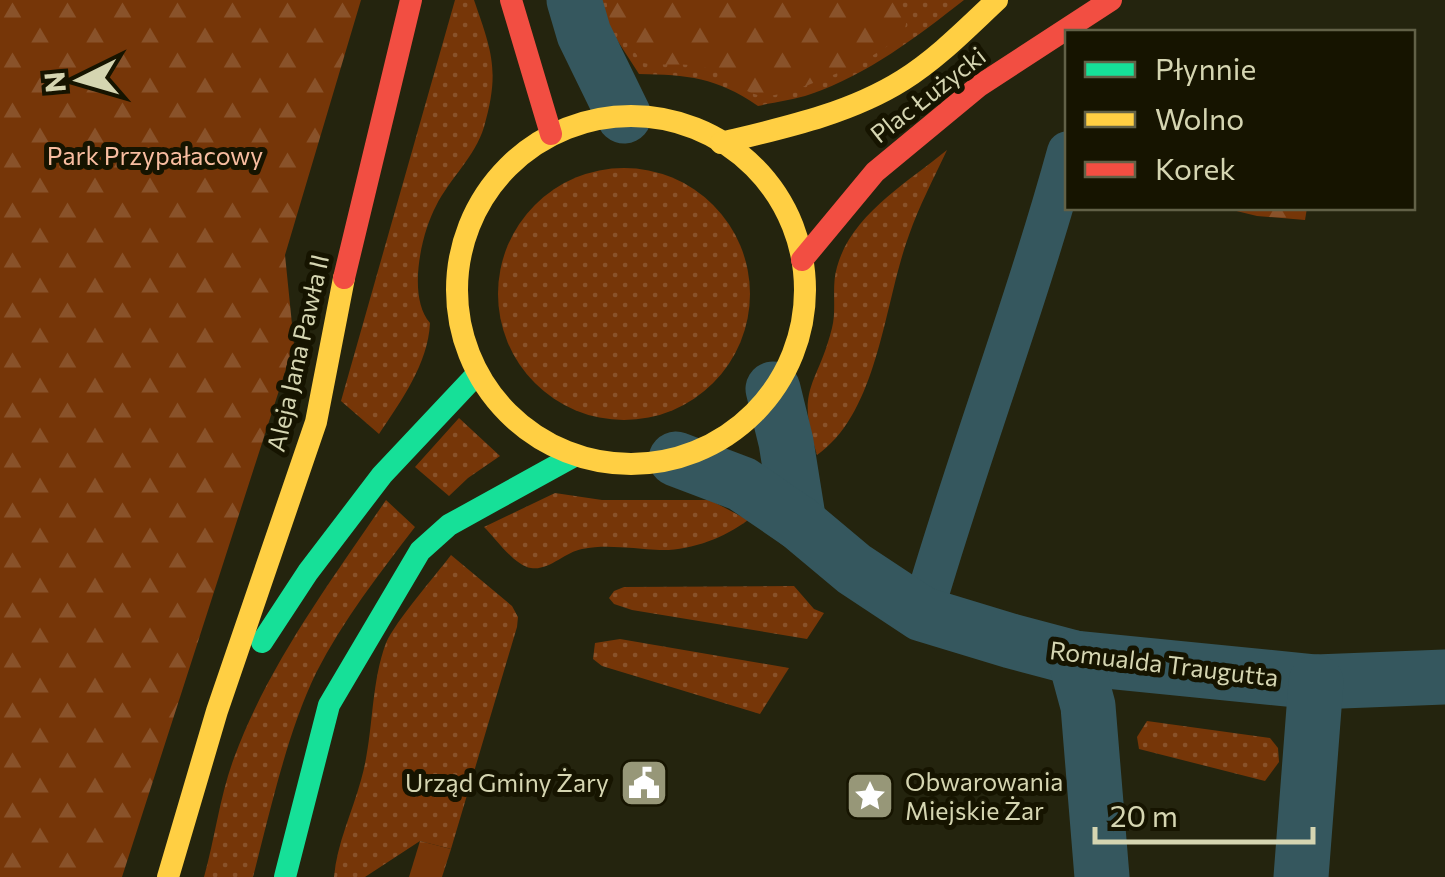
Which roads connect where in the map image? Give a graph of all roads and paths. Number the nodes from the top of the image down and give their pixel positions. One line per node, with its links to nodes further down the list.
1 (411, 0): 22 (street, Aleja Jana Pawła II)
2 (511, 0): 9 (street)
3 (574, 0): 8 (street)
4 (998, 0): 10 (street, Plac Łużycki)
5 (1097, 16): 6 (street, Plac Łużycki)
6 (1073, 30)
7 (1065, 35): 12 (street, Plac Łużycki)
8 (624, 116): 9 (street); 10 (street)
9 (550, 134): 13 (street)
10 (721, 143): 12 (street)
11 (1065, 163): 18 (lane)
12 (802, 260): 14 (street)
13 (477, 374): 15 (street); 22 (street, Aleja Jana Pawła II)
14 (773, 389): 16 (street); 17 (street)
15 (574, 456): 16 (street); 24 (street)
16 (676, 460): 17 (street, Romualda Traugutta)
17 (799, 522): 18 (street, Romualda Traugutta)
18 (922, 614): 19 (street, Romualda Traugutta)
19 (1075, 658): 21 (street, Romualda Traugutta); 25 (street)
20 (1445, 677): 21 (street, Romualda Traugutta)
21 (1316, 682): 26 (street)
22 (217, 712): 23 (street, Aleja Jana Pawła II)
23 (168, 877)
24 (284, 877)
25 (1102, 877)
26 (1301, 877)

